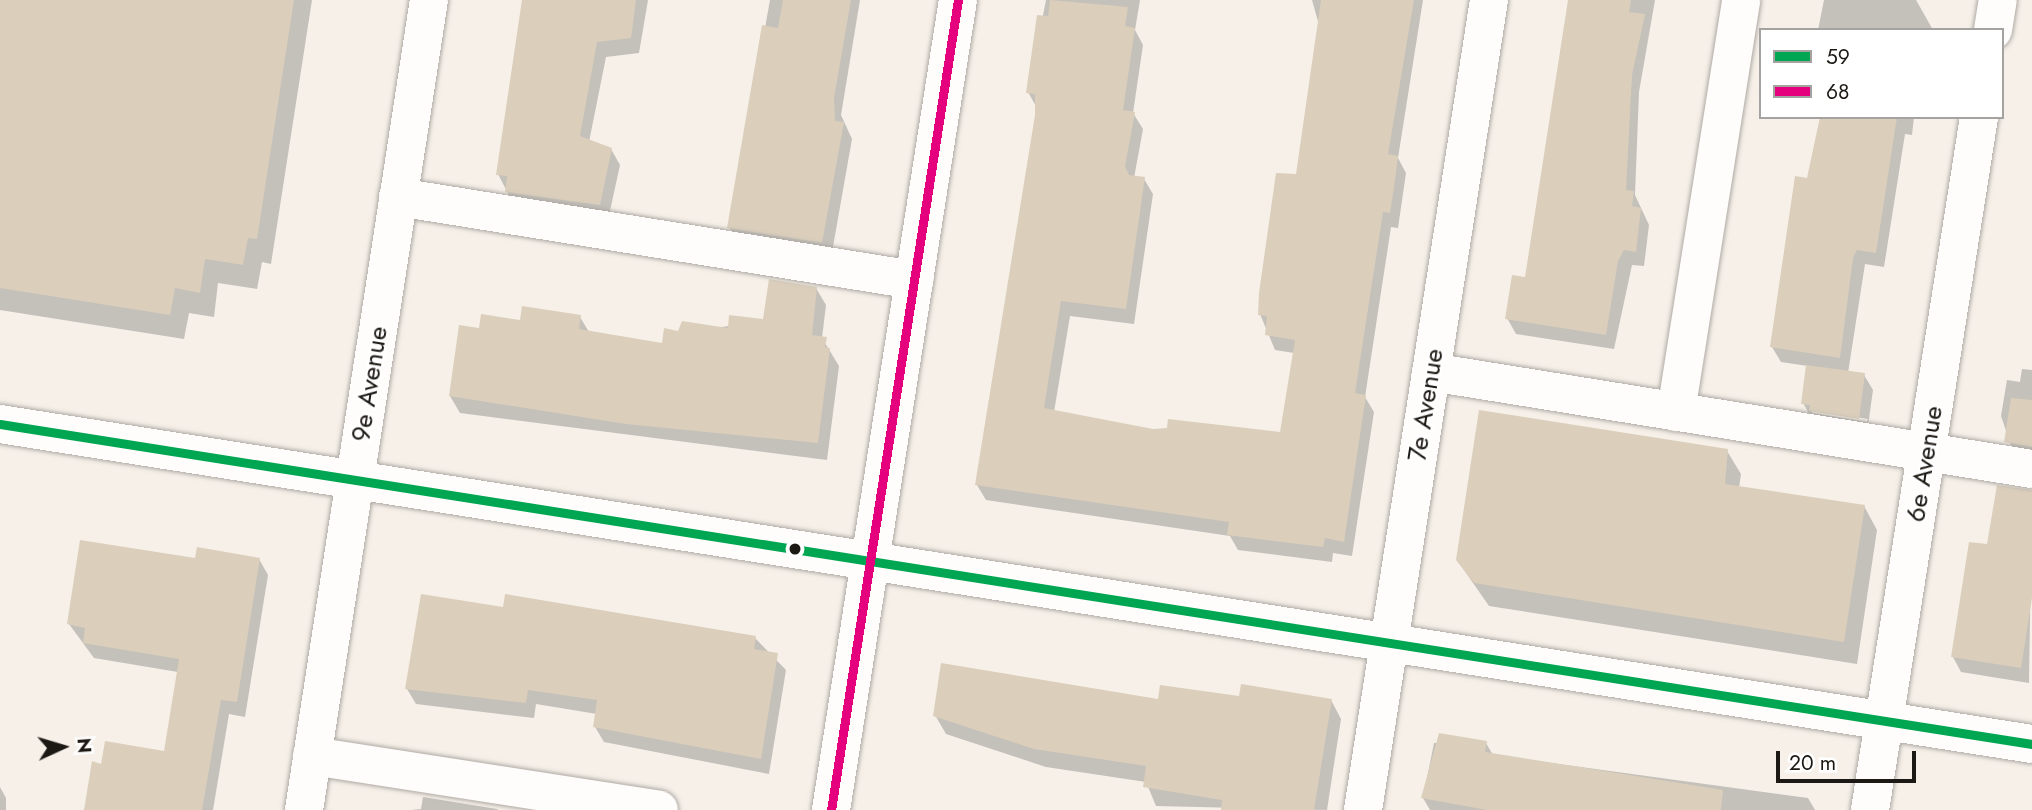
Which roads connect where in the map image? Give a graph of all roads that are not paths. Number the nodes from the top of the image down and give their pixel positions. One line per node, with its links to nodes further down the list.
1 (429, 0): 8 (street, 9e Avenue)
2 (958, 0): 9 (street)
3 (1489, 0): 10 (street, 7e Avenue)
4 (1741, 0): 11 (street)
5 (1998, 0): 6 (street)
6 (1993, 28)
7 (1979, 119): 13 (street, 6e Avenue)
8 (398, 197): 9 (street); 15 (street, 9e Avenue)
9 (914, 280): 16 (street)
10 (1431, 372): 11 (street); 17 (street, 7e Avenue)
11 (1676, 412): 13 (street)
12 (0, 424): 15 (street)
13 (1926, 453): 14 (street); 18 (street, 6e Avenue)
14 (2032, 469)
15 (355, 482): 16 (street); 20 (street, 9e Avenue)
16 (872, 560): 17 (street); 23 (street)
17 (1387, 645): 18 (street); 24 (street, 7e Avenue)
18 (1883, 721): 19 (street); 25 (street, 6e Avenue)
19 (2032, 744)
20 (312, 756): 21 (street, 9e Avenue); 22 (street)
21 (304, 810)
22 (659, 810)
23 (831, 810)
24 (1363, 810)
25 (1870, 810)

